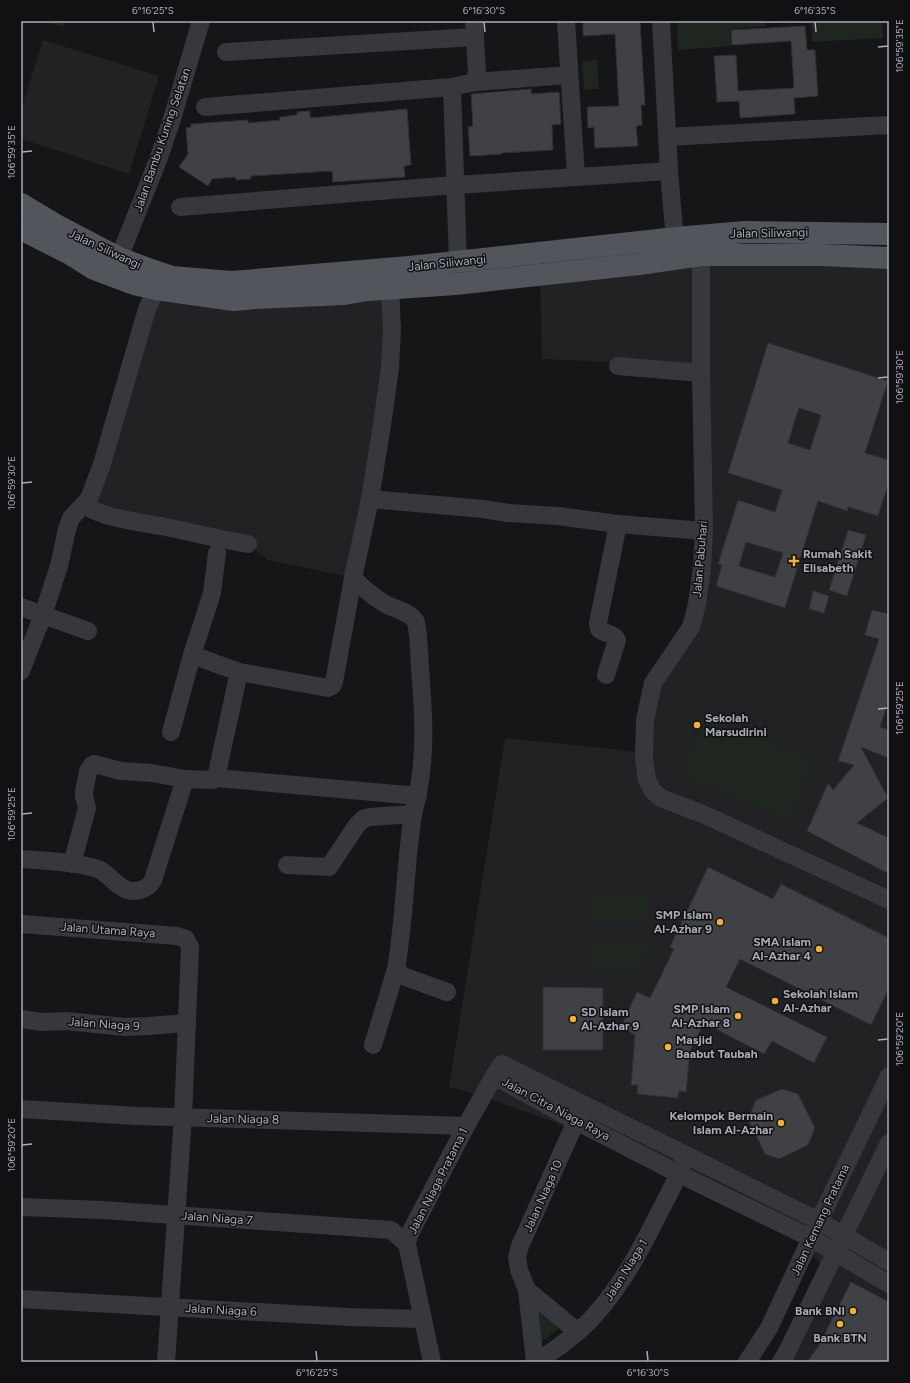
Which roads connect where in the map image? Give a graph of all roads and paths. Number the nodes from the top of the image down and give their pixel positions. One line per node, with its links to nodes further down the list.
1 (201, 21): 21 (street, Jalan Bambu Kuning Selatan)
2 (566, 21): 6 (street)
3 (661, 21): 11 (street)
4 (474, 29): 5 (street); 7 (street)
5 (226, 52)
6 (569, 75): 7 (street); 13 (street)
7 (475, 82): 8 (street)
8 (452, 87): 9 (street); 14 (street)
9 (205, 107)
10 (889, 125): 11 (street)
11 (667, 137): 12 (street)
12 (669, 171): 13 (street); 19 (street)
13 (576, 176): 14 (street)
14 (455, 185): 16 (street); 23 (street)
15 (21, 204): 21 (main road, Jalan Siliwangi)
16 (180, 207)
17 (21, 228): 24 (main road, Jalan Siliwangi)
18 (889, 234): 19 (main road, Jalan Siliwangi)
19 (676, 248): 20 (main road, Jalan Siliwangi); 23 (main road, Jalan Siliwangi); 25 (main road, Jalan Siliwangi)
20 (701, 255): 22 (main road, Jalan Siliwangi); 27 (street, Jalan Pabuhari)
21 (119, 258): 23 (main road, Jalan Siliwangi)
22 (889, 258)
23 (458, 262)
24 (156, 289): 25 (main road, Jalan Siliwangi); 29 (street)
25 (390, 289): 28 (street)
26 (618, 366): 27 (street)
27 (701, 373): 31 (street, Jalan Pabuhari)
28 (370, 499): 30 (street); 34 (street)
29 (85, 504): 32 (street); 36 (street)
30 (618, 524): 31 (street); 41 (street)
31 (704, 531): 50 (street, Jalan Pabuhari)
32 (248, 544)
33 (217, 553): 38 (street)
34 (353, 578): 40 (street); 45 (street)
35 (21, 607): 36 (street)
36 (43, 615): 37 (street); 39 (street)
37 (88, 631)
38 (192, 655): 40 (street); 42 (street)
39 (21, 671)
40 (239, 672): 43 (street)
41 (606, 675)
42 (171, 732)
43 (216, 778): 44 (street); 45 (street)
44 (186, 779): 48 (street); 48 (street)
45 (418, 796): 46 (street)
46 (413, 814): 49 (street); 52 (street)
47 (21, 859): 48 (street)
48 (72, 864)
49 (287, 865)
50 (889, 900)
51 (21, 924): 55 (street, Jalan Utama Raya)
52 (396, 970): 53 (street); 56 (street)
53 (446, 992)
54 (21, 1019): 55 (street, Jalan Niaga 9)
55 (187, 1023): 61 (street)
56 (373, 1045)
57 (494, 1076): 59 (street, Jalan Citra Niaga Raya); 62 (street, Jalan Citra Niaga Raya); 63 (street, Jalan Niaga Pratama 1)
58 (889, 1076): 69 (street, Jalan Kemang Pratama)
59 (586, 1105): 62 (street, Jalan Niaga 10); 65 (street, Jalan Citra Niaga Raya)
60 (21, 1109): 61 (street, Jalan Niaga 8)
61 (183, 1117): 63 (street, Jalan Niaga 8); 68 (street)
62 (576, 1121): 66 (street, Jalan Citra Niaga Raya); 76 (street, Jalan Niaga 10)
63 (466, 1126): 72 (street, Jalan Niaga Pratama 1)
64 (889, 1143): 70 (street)
65 (687, 1155): 66 (street, Jalan Niaga 1); 69 (street, Jalan Citra Niaga Raya)
66 (679, 1174): 71 (street, Jalan Citra Niaga Raya); 80 (street, Jalan Niaga 1)
67 (21, 1207): 68 (street, Jalan Niaga 7)
68 (177, 1215): 72 (street, Jalan Niaga 7); 78 (street)
69 (818, 1220): 70 (street, Jalan Citra Niaga Raya); 71 (street, Jalan Kemang Pratama)
70 (844, 1235): 73 (street); 74 (street, Jalan Citra Niaga Raya)
71 (811, 1238): 73 (street, Jalan Citra Niaga Raya); 84 (street, Jalan Kemang Pratama)
72 (407, 1244): 79 (street, Jalan Niaga Pratama 1)
73 (836, 1252): 75 (street, Jalan Citra Niaga Raya); 85 (street)
74 (889, 1262)
75 (889, 1284)
76 (527, 1290): 80 (street, Jalan Niaga 10); 83 (street, Jalan Niaga 10)
77 (21, 1299): 78 (street, Jalan Niaga 6)
78 (170, 1307): 79 (street, Jalan Niaga 6); 81 (street)
79 (422, 1319): 82 (street, Jalan Niaga Pratama 1)
80 (578, 1332): 83 (street, Jalan Niaga 1)
81 (166, 1362)
82 (432, 1362)
83 (536, 1362)
84 (747, 1362)
85 (781, 1362)

